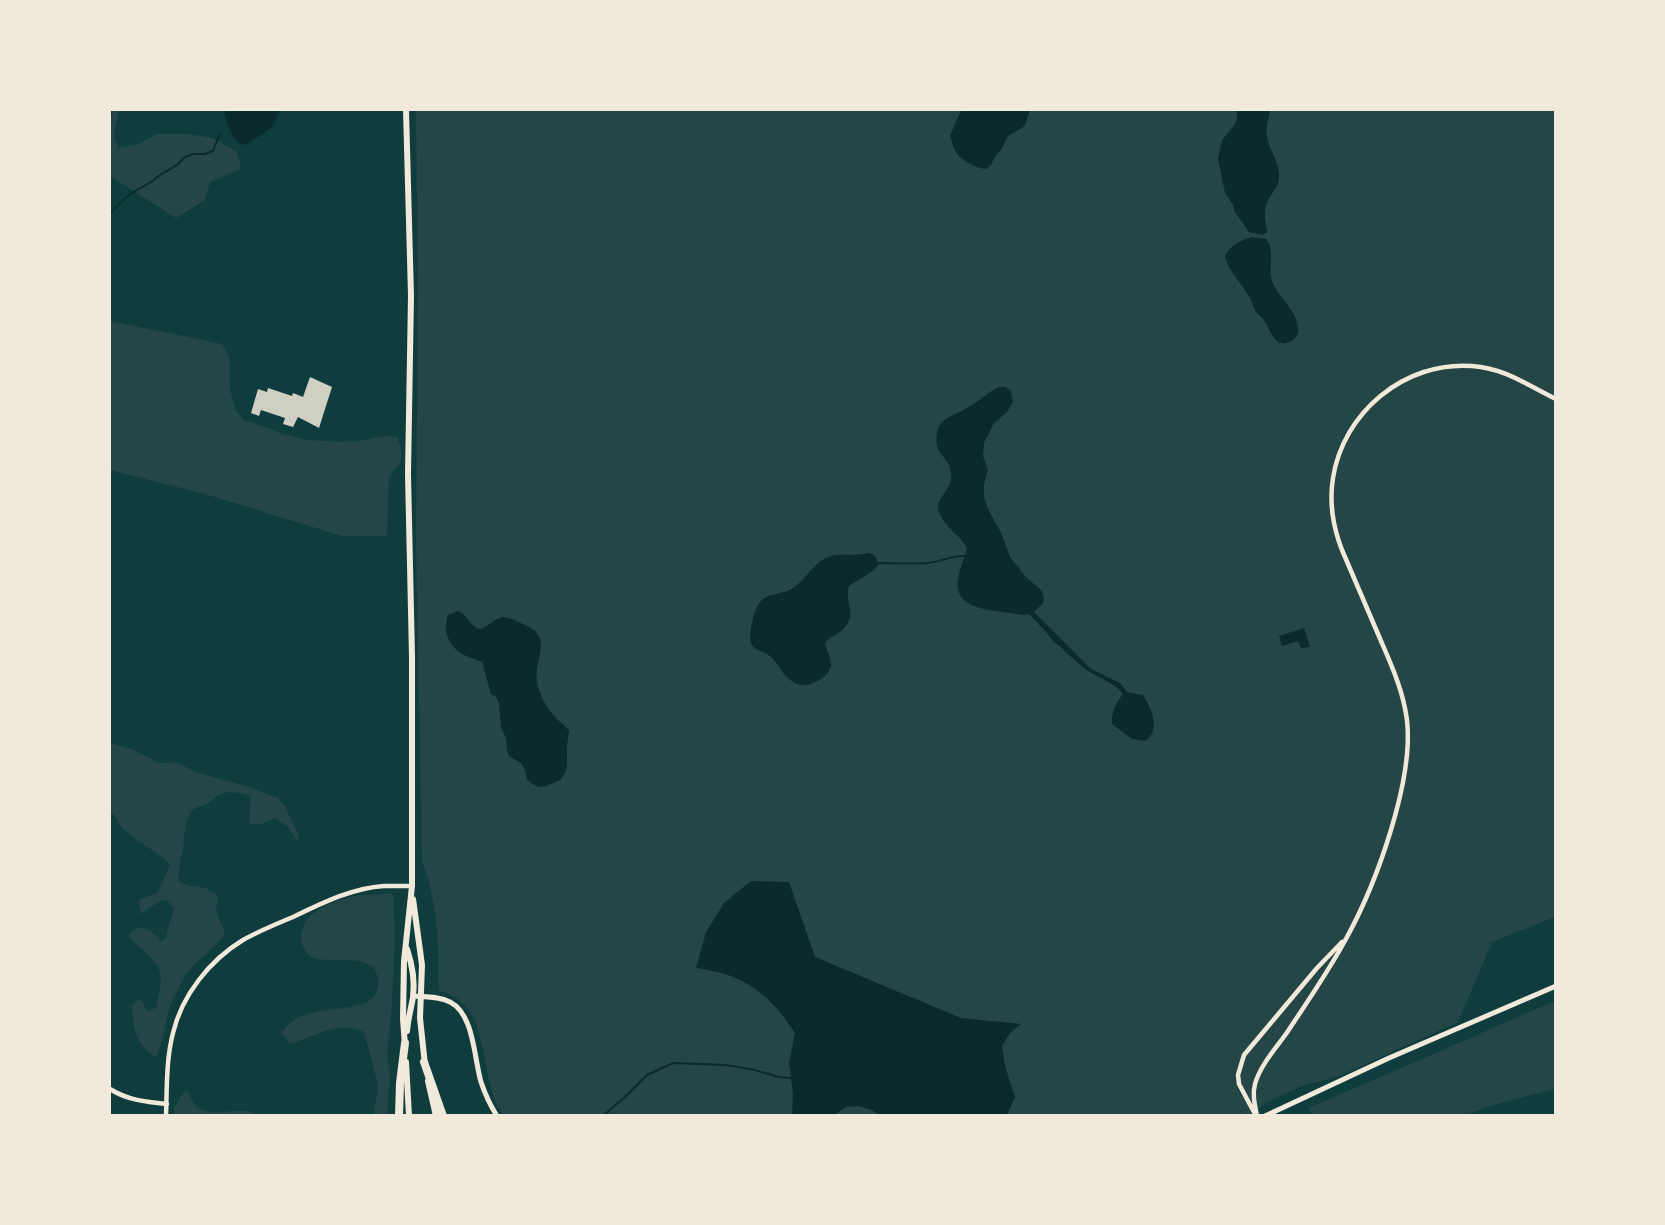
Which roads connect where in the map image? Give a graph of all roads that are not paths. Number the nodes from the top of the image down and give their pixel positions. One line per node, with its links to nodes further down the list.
1 (406, 110): 3 (main road)
2 (1556, 399): 4 (street)
3 (412, 886): 5 (main road); 8 (main road); 12 (street)
4 (1348, 936): 19 (street); 19 (street)
5 (406, 945): 7 (main road); 9 (main road)
6 (1556, 986): 20 (street)
7 (413, 996): 8 (street); 9 (main road)
8 (421, 996): 10 (main road); 18 (street)
9 (405, 1043): 14 (highway); 15 (main road)
10 (424, 1062): 16 (main road); 17 (highway)
11 (110, 1089): 12 (street)
12 (166, 1104): 13 (street)
13 (166, 1116)
14 (399, 1116)
15 (409, 1116)
16 (436, 1116)
17 (443, 1116)
18 (497, 1116)
19 (1256, 1116)
20 (1265, 1116)

